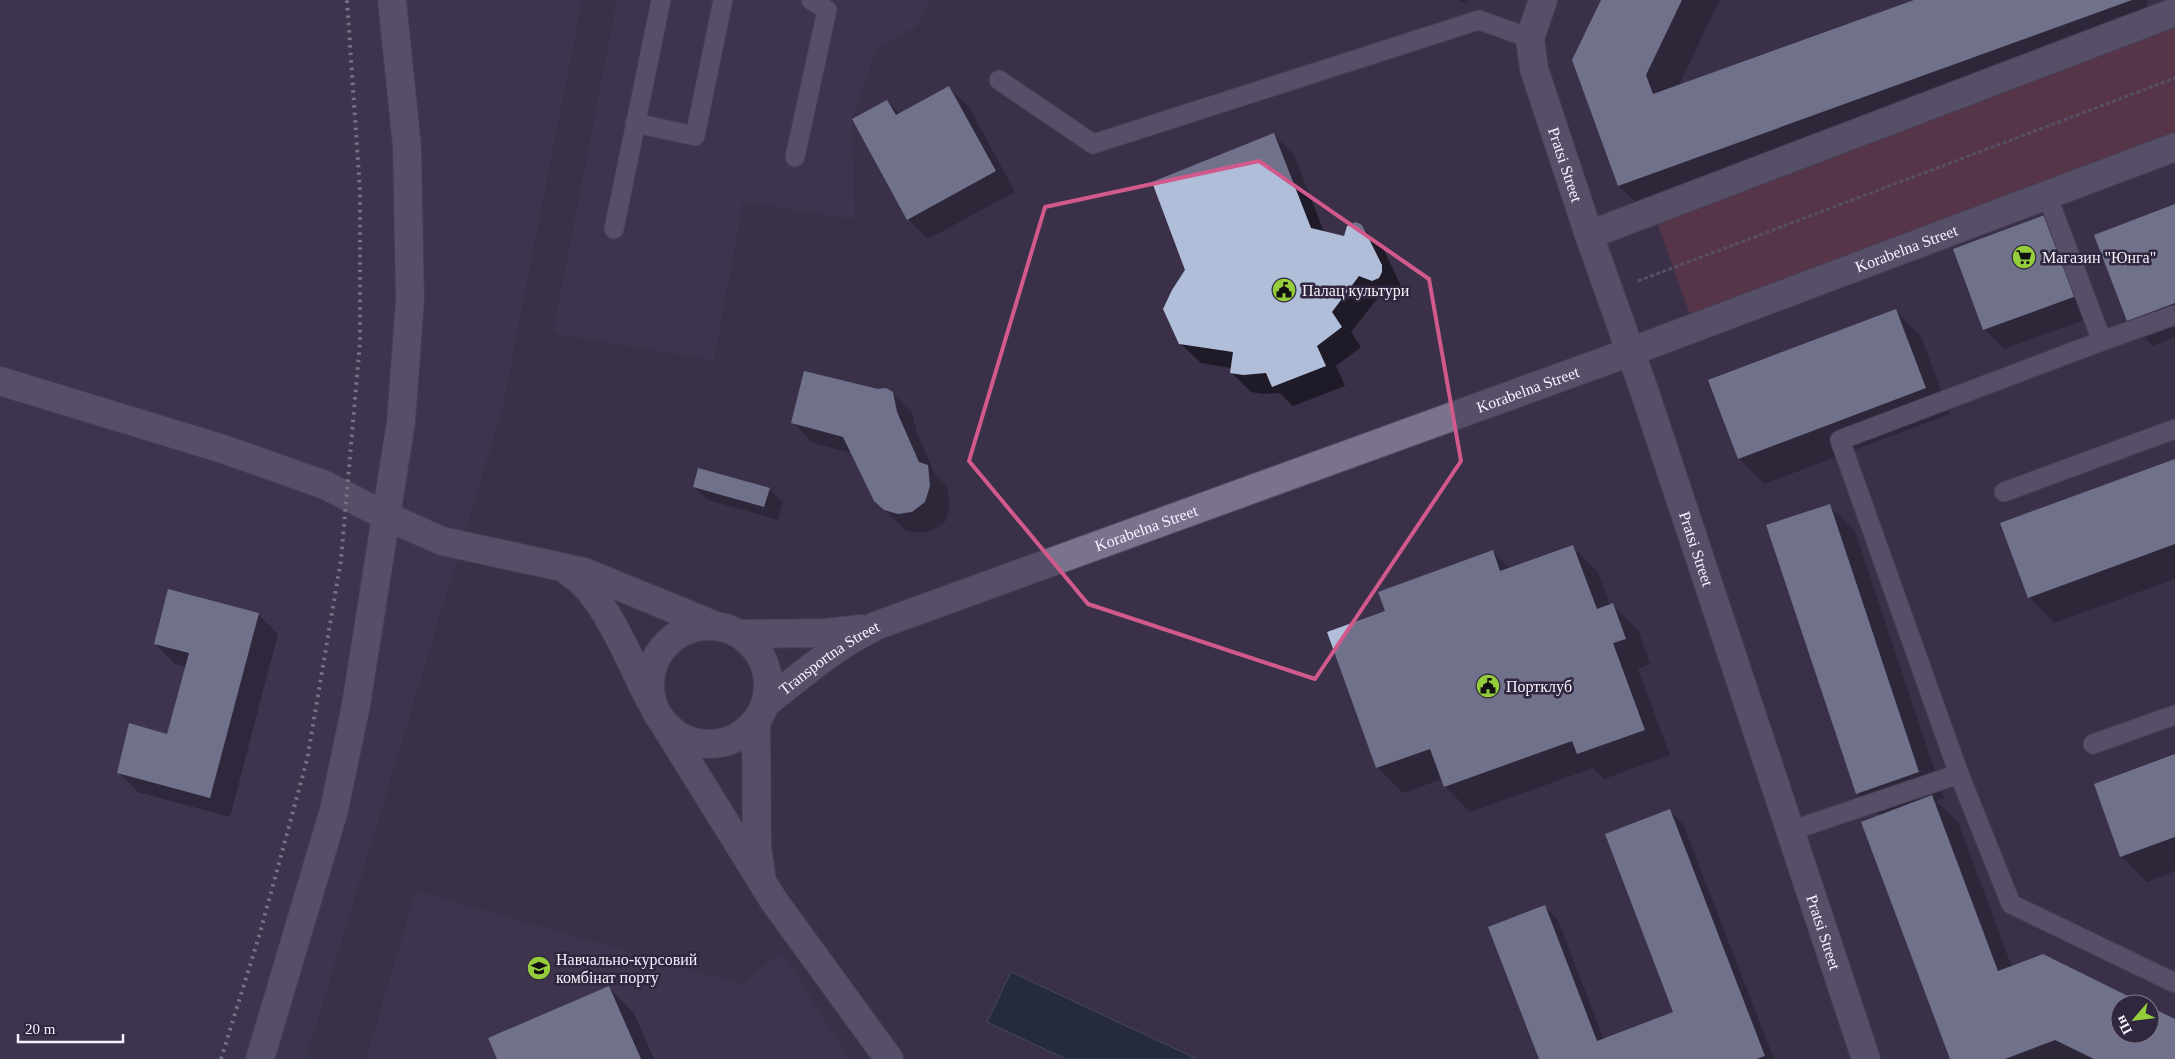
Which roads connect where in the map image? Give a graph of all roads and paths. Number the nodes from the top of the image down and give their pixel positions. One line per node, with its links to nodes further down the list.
1 (392, 0): 23 (street)
2 (661, 0): 10 (lane)
3 (723, 0): 10 (lane)
4 (810, 0): 12 (lane)
5 (1543, 0): 7 (street)
6 (2175, 12): 15 (street)
7 (1530, 38): 9 (lane); 15 (street, Pratsi Street)
8 (2175, 78): 16 (path)
9 (999, 80)
10 (635, 124): 14 (lane)
11 (2175, 147): 13 (street, Korabelna Street)
12 (795, 157)
13 (2047, 195): 18 (lane); 19 (street, Korabelna Street)
14 (614, 228)
15 (1589, 235): 16 (street, Pratsi Street)
16 (1609, 292): 19 (street, Pratsi Street)
17 (2175, 315): 18 (lane)
18 (2102, 341): 31 (lane)
19 (1630, 352): 25 (street, Korabelna Street); 32 (street, Pratsi Street)
20 (0, 380): 23 (street)
21 (2175, 429): 22 (lane)
22 (2004, 492)
23 (386, 516): 24 (street); 35 (street)
24 (556, 565): 26 (street); 29 (street)
25 (878, 625): 26 (street, Transportna Street); 27 (street, Transportna Street)
26 (728, 630): 27 (street); 29 (street)
27 (761, 713): 29 (street); 33 (street)
28 (2175, 715): 30 (lane)
29 (660, 718): 33 (street)
30 (2093, 744)
31 (1959, 774): 32 (lane); 34 (lane)
32 (1790, 831): 37 (street, Pratsi Street)
33 (765, 887): 36 (street)
34 (2175, 983)
35 (260, 1059)
36 (888, 1059)
37 (1866, 1059)

